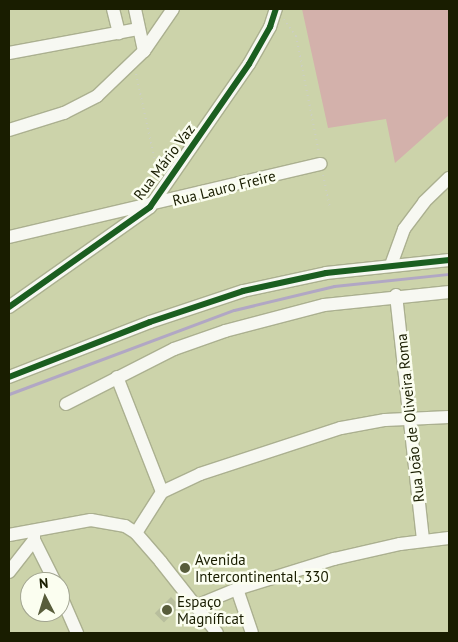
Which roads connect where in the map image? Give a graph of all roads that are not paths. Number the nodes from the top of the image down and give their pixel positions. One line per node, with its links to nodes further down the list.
1 (113, 9): 6 (street)
2 (135, 9): 5 (street)
3 (173, 9): 7 (street)
4 (276, 11): 12 (street, Rua Mário Vaz)
5 (139, 30): 6 (street); 7 (street)
6 (119, 33): 8 (street)
7 (144, 51): 9 (street)
8 (9, 53)
9 (9, 130)
10 (321, 164): 12 (street, Rua Lauro Freire)
11 (449, 178): 15 (street)
12 (150, 207): 13 (street, Rua Lauro Freire); 18 (street, Rua Mário Vaz)
13 (9, 237)
14 (449, 260): 15 (street)
15 (392, 265): 19 (street)
16 (449, 292): 17 (street)
17 (396, 296): 20 (street); 23 (street, Rua João de Oliveira Roma)
18 (9, 307)
19 (9, 376)
20 (117, 377): 21 (street); 24 (street)
21 (66, 404)
22 (449, 417): 23 (street)
23 (410, 418): 24 (street); 29 (street, Rua João de Oliveira Roma)
24 (162, 492): 25 (street)
25 (136, 533): 27 (street); 33 (street)
26 (9, 535): 27 (street)
27 (34, 536): 30 (street); 31 (street)
28 (449, 538): 29 (street)
29 (423, 540): 32 (street)
30 (9, 572)
31 (50, 572)
32 (237, 589): 33 (street); 37 (street)
33 (198, 605): 36 (street)
34 (70, 617): 35 (street)
35 (77, 633)
36 (217, 633)
37 (252, 633)

